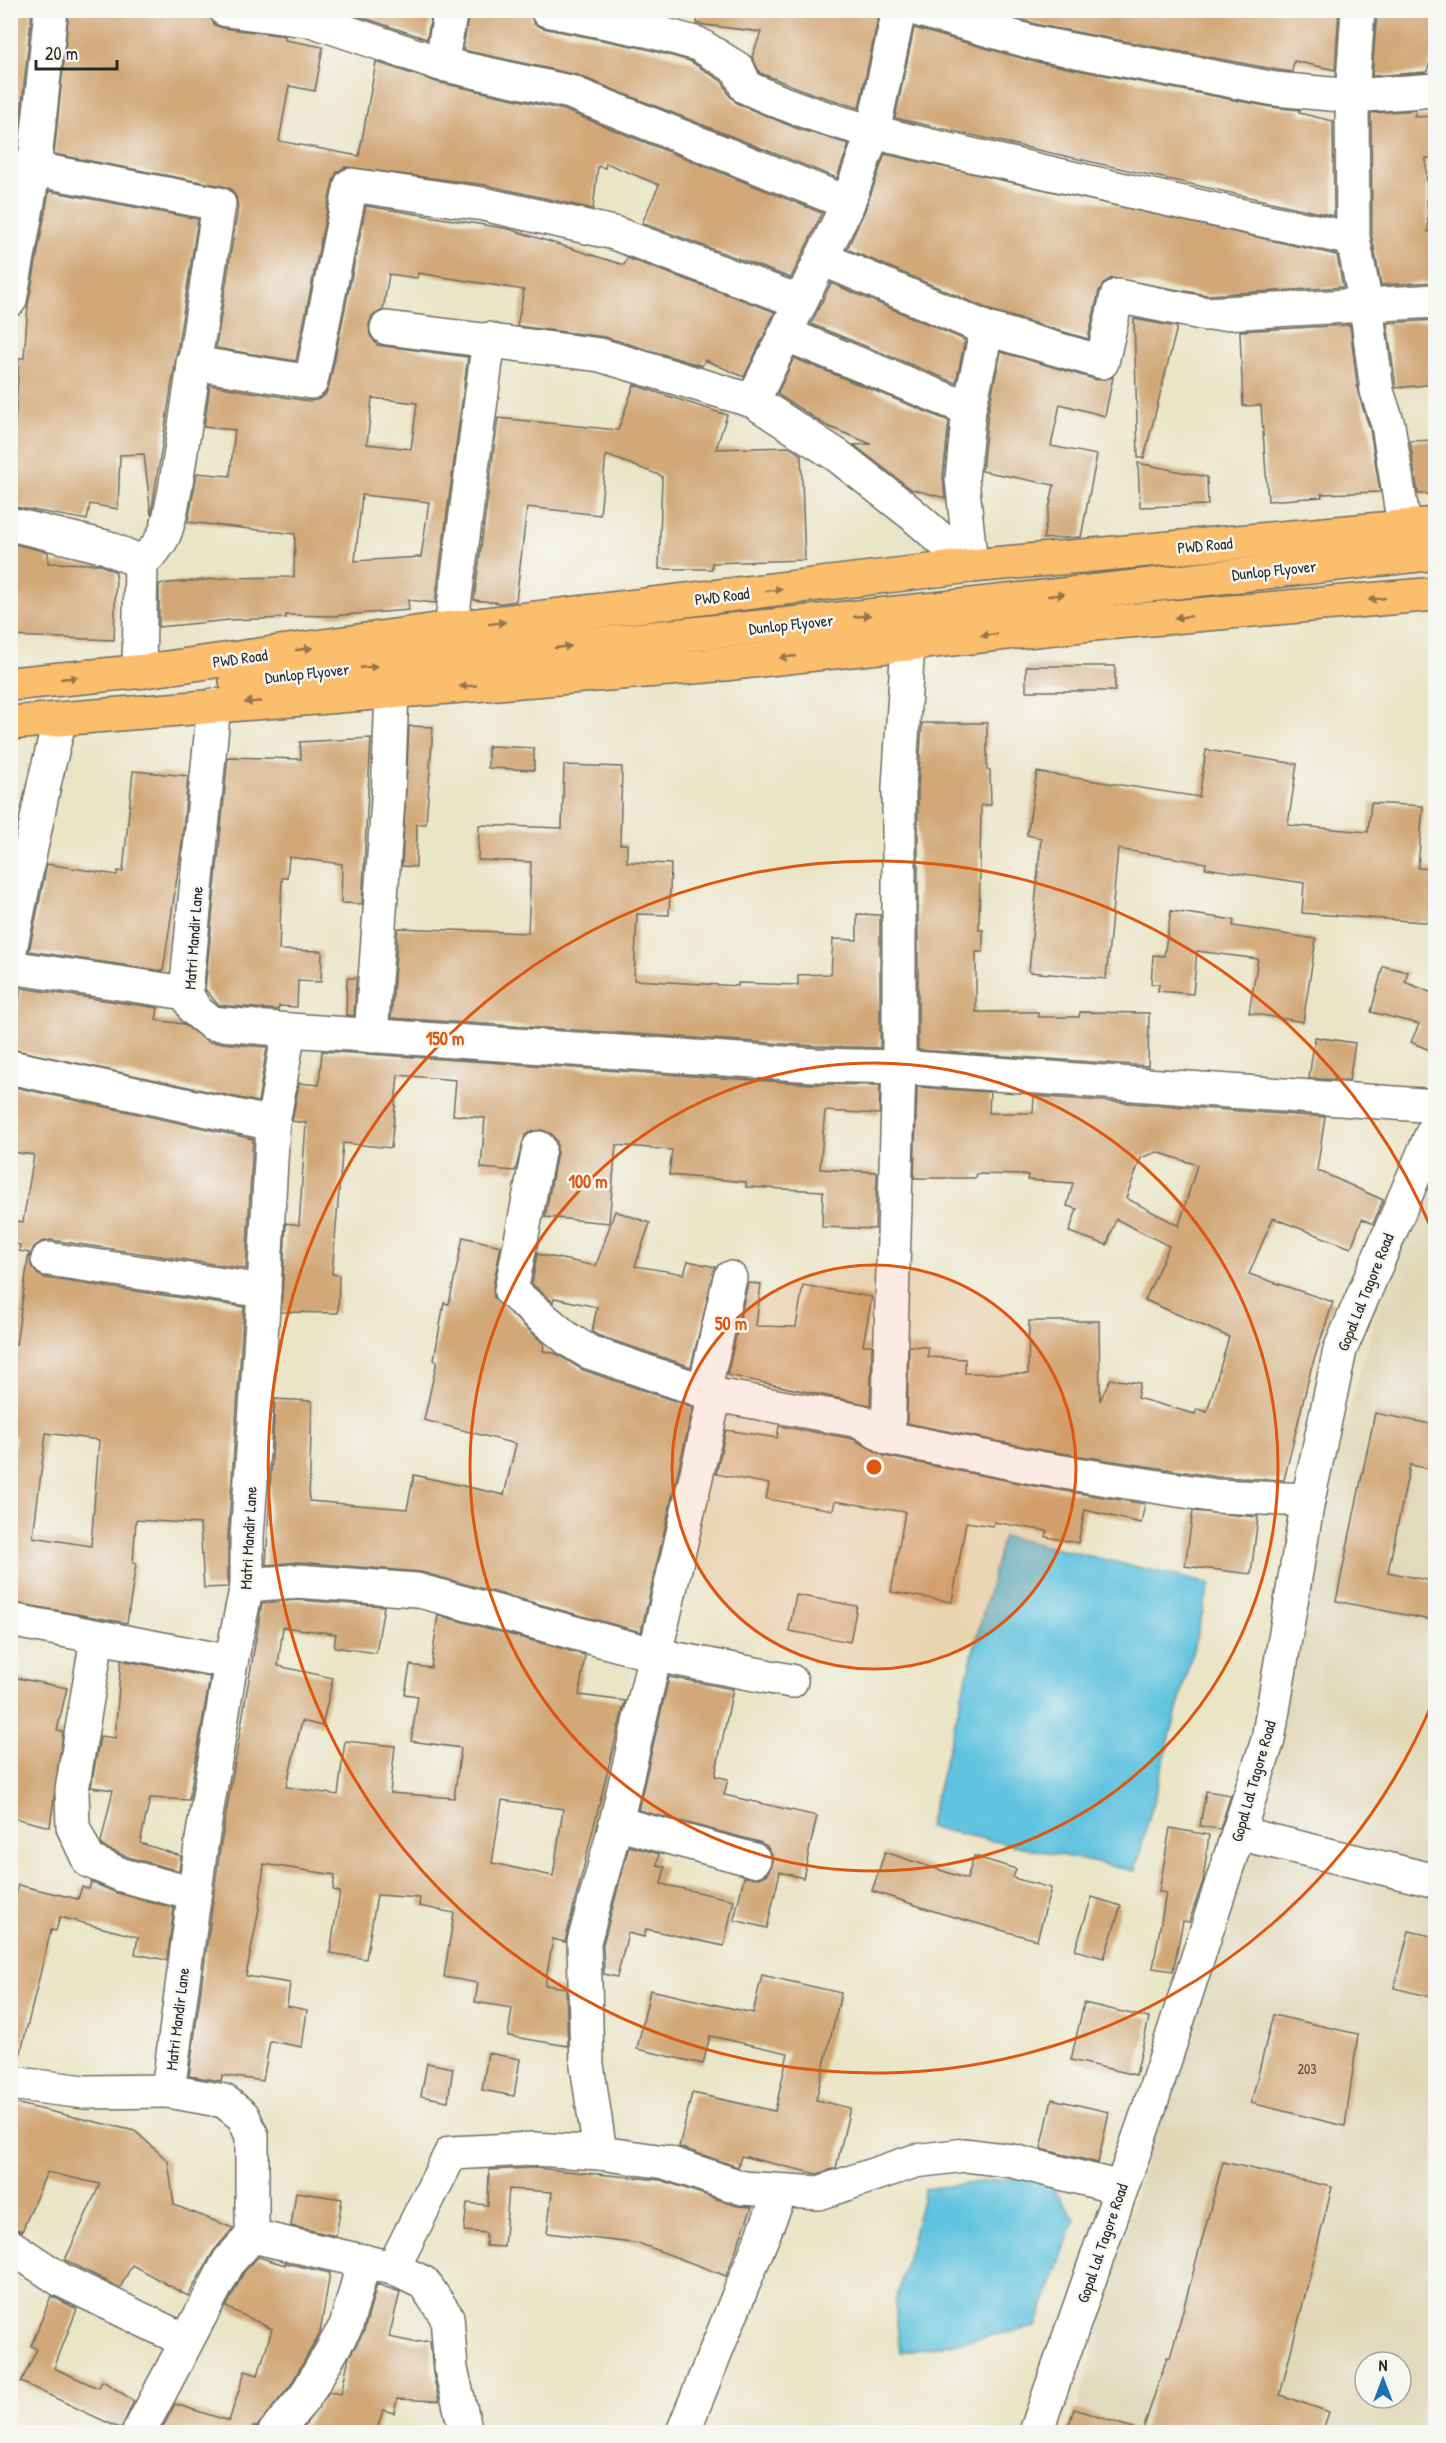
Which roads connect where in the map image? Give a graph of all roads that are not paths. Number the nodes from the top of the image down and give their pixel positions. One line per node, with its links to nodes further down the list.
1 (51, 10): 12 (street)
2 (226, 10): 8 (street)
3 (451, 10): 8 (street)
4 (547, 10): 11 (street)
5 (899, 10): 11 (street)
6 (919, 10): 10 (street)
7 (1358, 10): 10 (street)
8 (441, 64): 13 (street)
9 (1436, 90): 10 (street)
10 (1352, 96): 14 (street)
11 (873, 132): 13 (street); 14 (street)
12 (22, 169): 16 (street); 24 (street)
13 (848, 203): 15 (street)
14 (1353, 239): 19 (street)
15 (823, 259): 18 (street); 21 (street)
16 (10, 300)
17 (1436, 301): 19 (street)
18 (801, 302): 22 (street); 24 (street)
19 (1366, 305): 21 (street); 28 (street)
20 (387, 328): 23 (street)
21 (987, 329): 26 (street)
22 (785, 334): 25 (street); 26 (street)
23 (489, 339): 25 (street); 33 (street)
24 (193, 363): 30 (street)
25 (753, 401): 31 (street)
26 (969, 409): 31 (street)
27 (10, 524): 30 (street)
28 (1420, 525): 31 (main road, PWD Road)
29 (1436, 553): 35 (main road, Dunlop Flyover, one-way to 29)
30 (141, 562): 35 (street)
31 (971, 566): 33 (main road, PWD Road, one-way to 31)
32 (1436, 594): 34 (main road, one-way to 34)
33 (451, 628): 35 (main road, PWD Road, one-way to 33)
34 (909, 643): 37 (main road, one-way to 37); 47 (street)
35 (142, 671): 36 (main road, PWD Road, one-way to 35)
36 (10, 684)
37 (392, 690): 38 (main road, one-way to 38); 45 (street)
38 (214, 705): 39 (main road); 43 (street, Matri Mandir Lane)
39 (60, 719): 40 (main road); 41 (street)
40 (10, 723)
41 (10, 950)
42 (10, 967): 43 (street)
43 (186, 993): 44 (street, Matri Mandir Lane)
44 (289, 1030): 45 (street); 49 (street, Matri Mandir Lane)
45 (370, 1036): 47 (street)
46 (10, 1067): 49 (street)
47 (899, 1067): 48 (street); 56 (street)
48 (1436, 1106)
49 (273, 1124): 54 (street, Matri Mandir Lane)
50 (1436, 1124): 57 (street, Gopal Lal Tagore Road)
51 (539, 1148): 55 (street)
52 (48, 1259): 54 (street)
53 (730, 1278): 55 (street)
54 (264, 1291): 58 (street, Matri Mandir Lane)
55 (709, 1393): 56 (street); 61 (street)
56 (888, 1438): 57 (street)
57 (1308, 1500): 65 (street, Gopal Lal Tagore Road)
58 (247, 1586): 61 (street); 62 (street, Matri Mandir Lane)
59 (10, 1620): 60 (street)
60 (97, 1638): 62 (street); 68 (street)
61 (656, 1655): 63 (street); 64 (street)
62 (231, 1662): 68 (street, Matri Mandir Lane)
63 (791, 1681)
64 (616, 1823): 66 (street); 71 (street)
65 (1239, 1833): 67 (street); 72 (street, Gopal Lal Tagore Road)
66 (754, 1860)
67 (1436, 1881)
68 (194, 1894): 70 (street, Matri Mandir Lane)
69 (10, 2083): 70 (street)
70 (168, 2091): 74 (street, Matri Mandir Lane)
71 (600, 2153): 73 (street); 76 (street)
72 (1121, 2188): 73 (street); 82 (street, Gopal Lal Tagore Road)
73 (781, 2191): 81 (street)
74 (252, 2236): 76 (street); 77 (street)
75 (10, 2246): 77 (street)
76 (379, 2264): 79 (street); 80 (street)
77 (186, 2341): 78 (street)
78 (139, 2433)
79 (274, 2433)
80 (466, 2433)
81 (683, 2433)
82 (1036, 2433)

